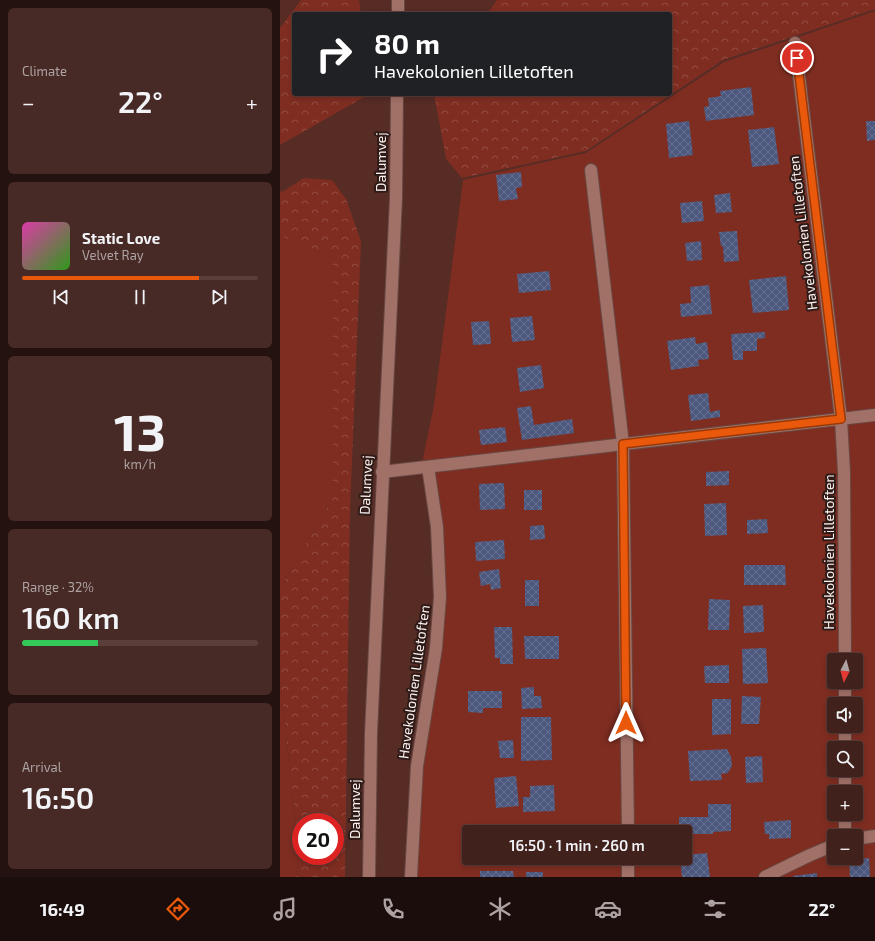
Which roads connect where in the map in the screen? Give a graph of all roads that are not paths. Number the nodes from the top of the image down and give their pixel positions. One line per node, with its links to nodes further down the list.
1 (398, 0): 2 (street)
2 (398, 12)
3 (796, 43): 7 (street, Havekolonien Lilletoften)
4 (397, 96): 10 (street, Dalumvej)
5 (591, 170): 8 (street)
6 (875, 416): 7 (street)
7 (841, 419): 8 (street); 11 (street, Havekolonien Lilletoften)
8 (623, 444): 9 (street); 12 (street)
9 (428, 467): 10 (street); 18 (street, Havekolonien Lilletoften)
10 (382, 472): 17 (street, Dalumvej)
11 (845, 653)
12 (628, 825)
13 (875, 836): 14 (street)
14 (863, 838)
15 (827, 848): 20 (street)
16 (628, 865): 19 (street)
17 (370, 877)
18 (411, 877)
19 (628, 877)
20 (766, 877)

